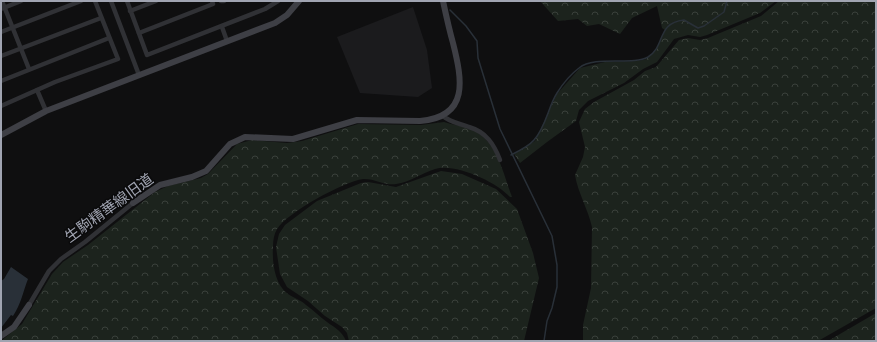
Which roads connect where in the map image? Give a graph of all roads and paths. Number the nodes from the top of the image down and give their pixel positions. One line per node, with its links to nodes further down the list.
1 (2, 1): 12 (street)
2 (21, 1): 12 (street)
3 (81, 1): 16 (street)
4 (95, 1): 14 (street)
5 (111, 1): 24 (street)
6 (127, 1): 13 (street)
7 (156, 1): 13 (street)
8 (212, 1): 18 (street)
9 (278, 1): 15 (street)
10 (299, 1): 20 (street)
11 (443, 1): 29 (street)
12 (3, 8): 16 (street)
13 (130, 11): 18 (street)
14 (101, 18): 19 (street); 21 (street)
15 (222, 27): 18 (street); 20 (street)
16 (13, 28): 17 (street); 21 (street)
17 (1, 32)
18 (139, 33)
19 (109, 38): 23 (street); 26 (street)
20 (227, 41): 24 (street)
21 (20, 48): 22 (street); 23 (street)
22 (1, 56)
23 (29, 69): 25 (street)
24 (140, 75): 28 (street)
25 (1, 81)
26 (37, 90): 27 (street); 28 (street)
27 (1, 106)
28 (46, 111): 30 (street)
29 (443, 116): 31 (street); 32 (street, 生駒精華線旧道)
30 (1, 135)
31 (500, 160)
32 (133, 203): 33 (street, 生駒精華線旧道)
33 (29, 305): 34 (street, 生駒精華線旧道)
34 (1, 336)

